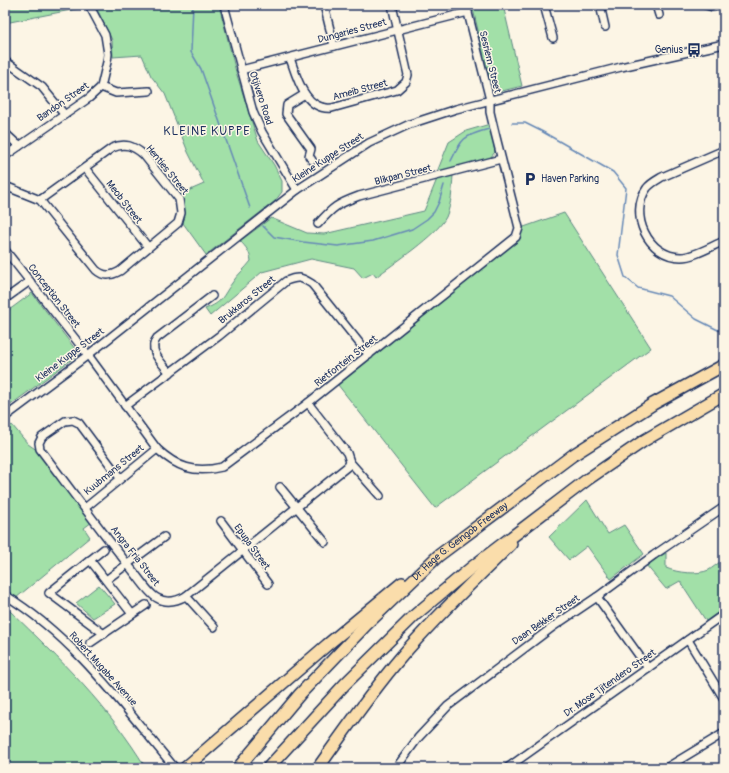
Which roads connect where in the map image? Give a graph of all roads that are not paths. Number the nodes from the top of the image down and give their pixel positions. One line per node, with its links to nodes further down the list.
1 (90, 5): 20 (street, Bandon Street)
2 (224, 5): 19 (street, Otjivero Road)
3 (324, 5): 16 (street)
4 (392, 5): 13 (street)
5 (544, 5): 14 (street)
6 (600, 5): 12 (street)
7 (656, 5): 11 (street)
8 (706, 5): 9 (street)
9 (722, 5)
10 (467, 9): 13 (street, Dungaries Street); 23 (street, Sesriem Street)
11 (659, 15)
12 (606, 27)
13 (398, 29): 16 (street, Dungaries Street); 22 (street, Ameib Street)
14 (552, 38)
15 (724, 44): 23 (street, Kleine Kuppe Street)
16 (334, 46): 17 (street, Dungaries Street)
17 (290, 58): 19 (street, Dungaries Street); 22 (street, Ameib Street)
18 (5, 61): 24 (street)
19 (241, 70): 33 (street, Otjivero Road)
20 (101, 87): 21 (street); 24 (street, Bandon Street)
21 (149, 91)
22 (305, 94): 30 (street)
23 (490, 100): 29 (street, Rietfontein Street); 33 (street, Kleine Kuppe Street)
24 (64, 114): 26 (street, Bandon Street)
25 (5, 133): 26 (street)
26 (19, 146): 28 (street, Bandon Street)
27 (724, 150): 36 (street)
28 (5, 156)
29 (501, 159): 35 (street, Blikpan Street); 43 (street, Rietfontein Street)
30 (312, 160)
31 (85, 168): 34 (street, Henties Street); 37 (street, Meob Street); 37 (street, Henties Street)
32 (5, 186): 34 (street, Henties Street)
33 (296, 190): 42 (street, Kleine Kuppe Street)
34 (40, 200): 37 (street, Henties Street)
35 (318, 224)
36 (724, 241)
37 (148, 247)
38 (5, 250): 39 (street, Conception Street)
39 (30, 281): 41 (street); 42 (street, Conception Street)
40 (212, 296): 45 (street)
41 (5, 299)
42 (88, 355): 48 (street, Rietfontein Street); 49 (street, Kleine Kuppe Street)
43 (369, 355): 45 (street, Brukkaros Street); 47 (street, Rietfontein Street)
44 (724, 365): 64 (highway, Dr. Hage G. Geingob Freeway)
45 (170, 373): 48 (street, Brukkaros Street)
46 (724, 394): 58 (highway)
47 (308, 403): 50 (street, Rietfontein Street); 51 (street)
48 (125, 406): 50 (street, Rietfontein Street)
49 (5, 416)
50 (157, 449): 52 (street, Kuubmans Street)
51 (350, 462): 54 (street); 55 (street, Angra Fria Street)
52 (120, 478): 57 (street, Kuubmans Street); 57 (street, Angra Fria Street)
53 (280, 486): 55 (street)
54 (380, 496)
55 (297, 507): 61 (street); 63 (street, Angra Fria Street)
56 (724, 507): 71 (street, Daan Bekker Street)
57 (85, 508): 66 (street, Angra Fria Street)
58 (547, 509): 87 (highway); 88 (highway)
59 (222, 521): 63 (street, Epupa Street)
60 (164, 537): 66 (street)
61 (325, 542)
62 (104, 550): 65 (street)
63 (242, 551): 68 (street, Epupa Street); 70 (street, Angra Fria Street)
64 (438, 556): 85 (highway); 86 (highway, Dr. Hage G. Geingob Freeway)
65 (90, 560): 67 (street); 77 (street)
66 (127, 564): 67 (street); 70 (street, Angra Fria Street)
67 (106, 580): 74 (street)
68 (268, 584)
69 (5, 595): 84 (street, Robert Mugabe Avenue)
70 (186, 596): 76 (street)
71 (597, 597): 80 (street); 89 (street, Daan Bekker Street)
72 (5, 599): 83 (street, Robert Mugabe Avenue)
73 (146, 605): 74 (street)
74 (132, 614): 77 (street)
75 (724, 614): 78 (street, Dr. Mose Tjitendero Street)
76 (214, 627)
77 (104, 634): 79 (street)
78 (688, 640): 80 (street, Dr. Mose Tjitendero Street); 81 (street)
79 (90, 643)
80 (648, 668): 90 (street, Dr. Mose Tjitendero Street)
81 (724, 699)
82 (724, 733): 91 (street)
83 (168, 768)
84 (175, 768)
85 (185, 768)
86 (238, 768)
87 (268, 768)
88 (318, 768)
89 (396, 768)
90 (507, 768)
91 (666, 768)

